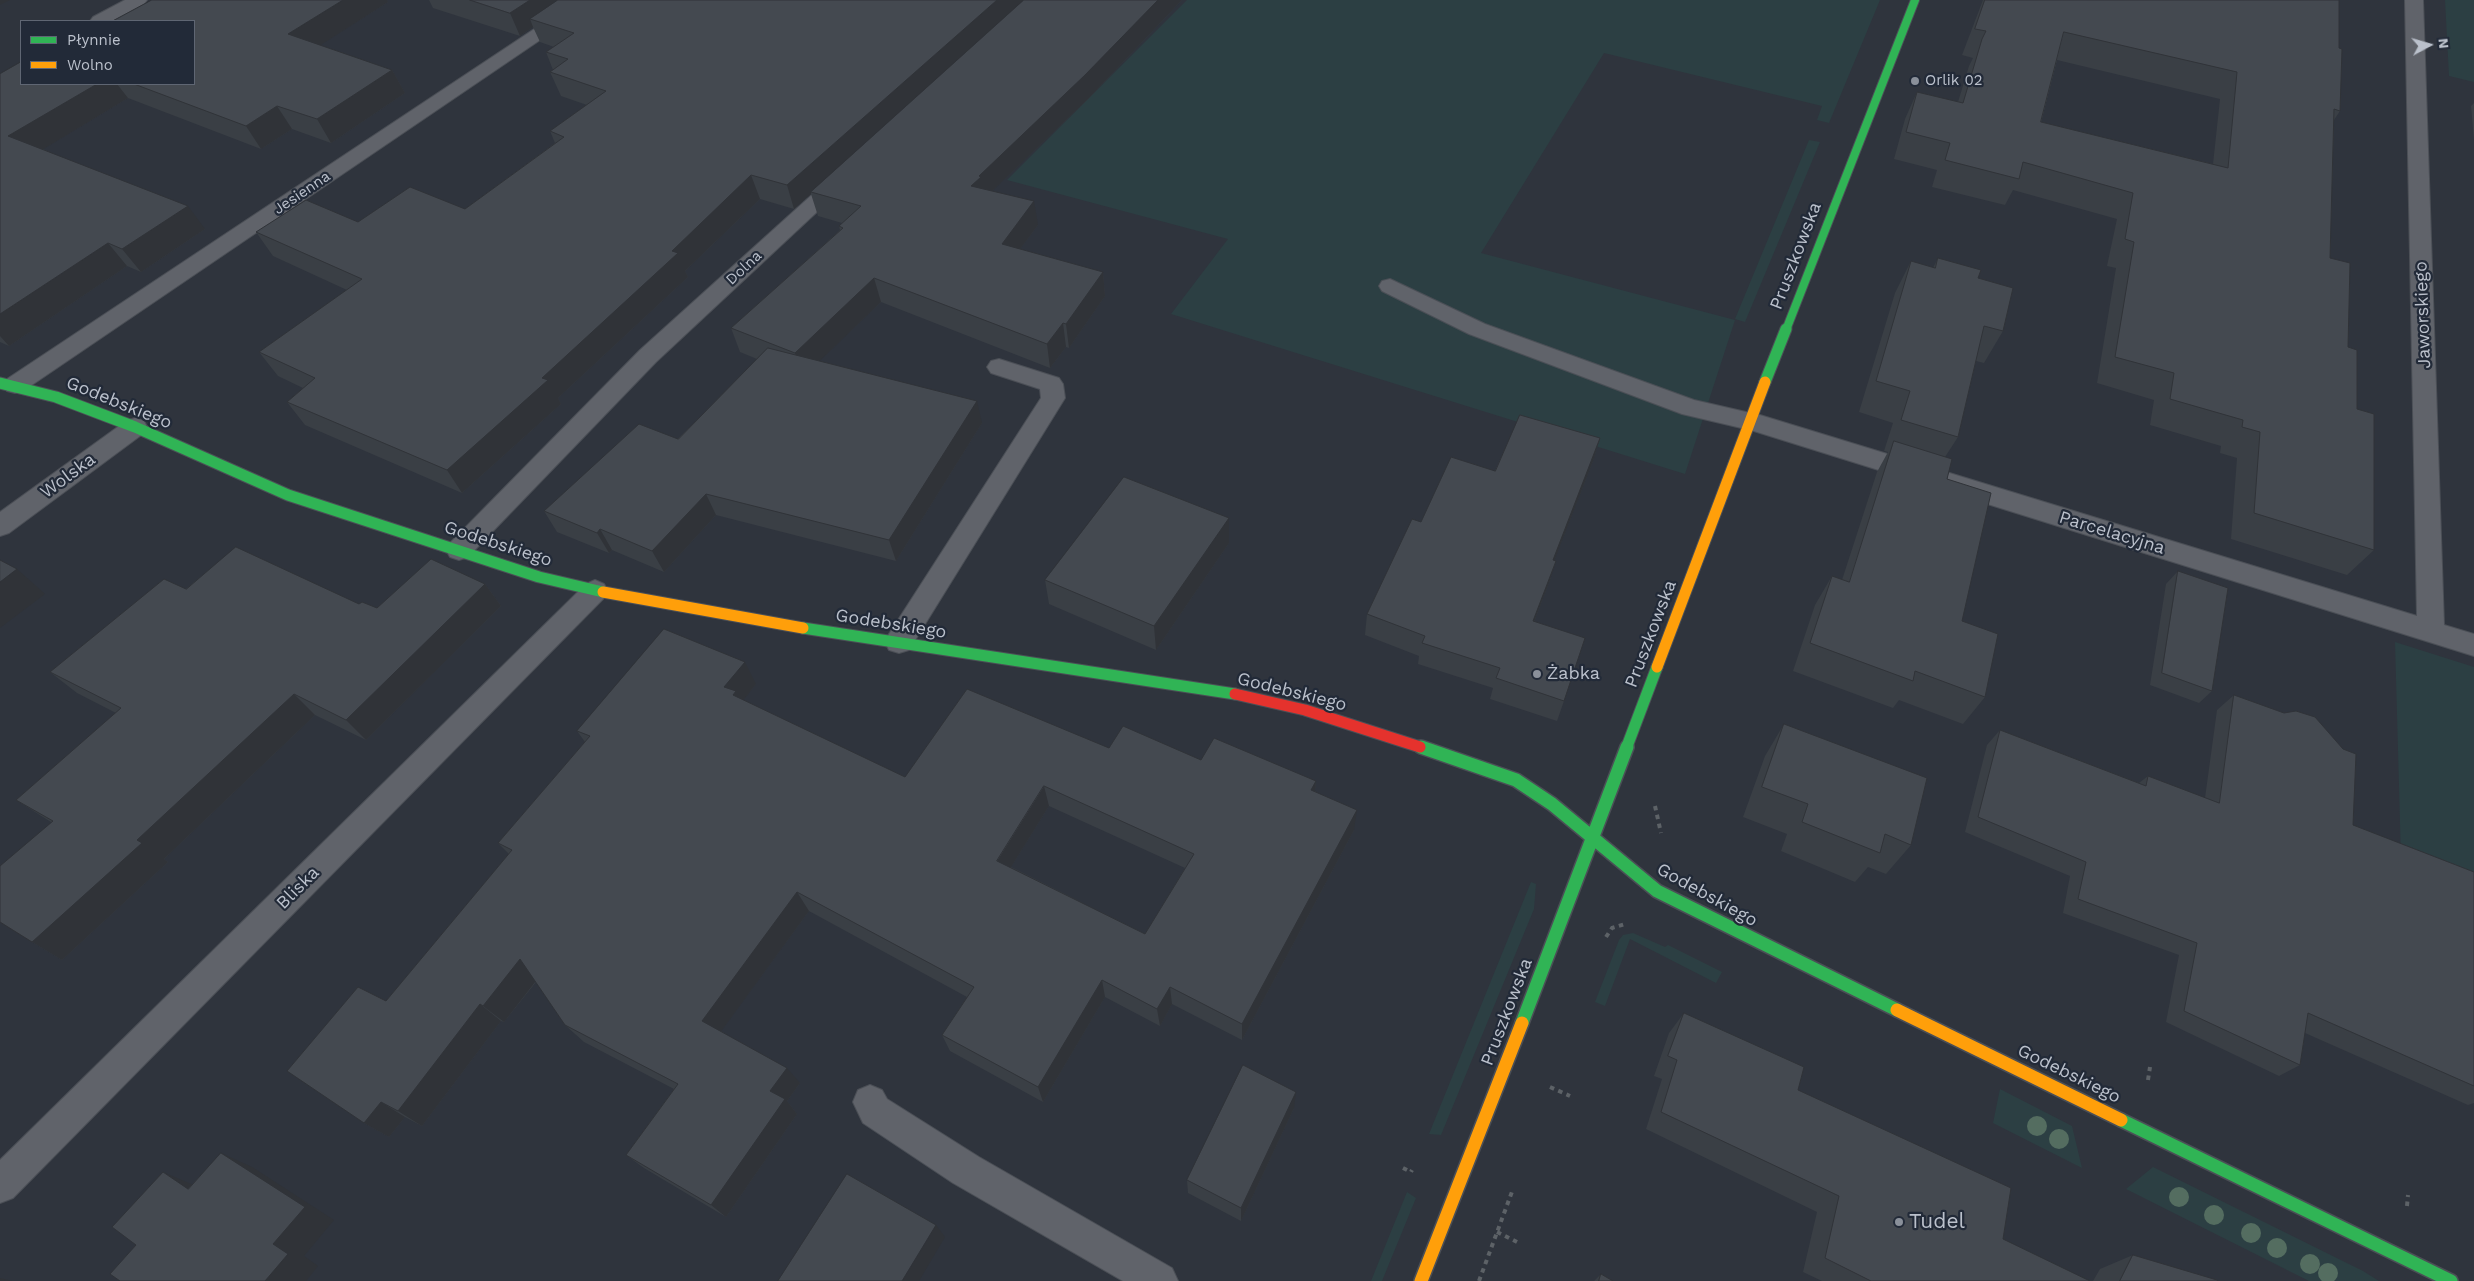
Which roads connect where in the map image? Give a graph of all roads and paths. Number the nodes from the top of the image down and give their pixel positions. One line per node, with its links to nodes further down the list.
1 (138, 0): 5 (street)
2 (590, 0): 9 (street, Jesienna)
3 (1916, 0): 10 (street, Pruszkowska)
4 (2414, 0): 15 (street, Jaworskiego)
5 (100, 20)
6 (856, 166): 13 (street, Dolna)
7 (1390, 286): 10 (street, Parcelacyjna)
8 (999, 367): 16 (street)
9 (7, 384): 11 (street, Godebskiego)
10 (1750, 421): 15 (street, Parcelacyjna); 19 (street, Pruszkowska)
11 (135, 427): 12 (street, Wolska); 13 (street, Godebskiego)
12 (0, 526)
13 (460, 550): 14 (street, Godebskiego)
14 (595, 591): 16 (street, Godebskiego); 28 (street, Bliska)
15 (2431, 631): 17 (street, Parcelacyjna)
16 (899, 642): 19 (street, Godebskiego)
17 (2474, 645)
18 (1655, 797): 20 (path)
19 (1592, 836): 33 (street, Pruszkowska); 35 (street, Godebskiego)
20 (1662, 836)
21 (1628, 923): 22 (path)
22 (1604, 942)
23 (1553, 1078): 24 (path)
24 (1550, 1087): 25 (path); 26 (path)
25 (1547, 1096)
26 (1570, 1096)
27 (870, 1102): 32 (street)
28 (0, 1185)
29 (1514, 1186): 30 (path)
30 (1497, 1232): 31 (path); 34 (path)
31 (1517, 1242)
32 (1159, 1281)
33 (1421, 1281)
34 (1479, 1281)
35 (2451, 1281)

